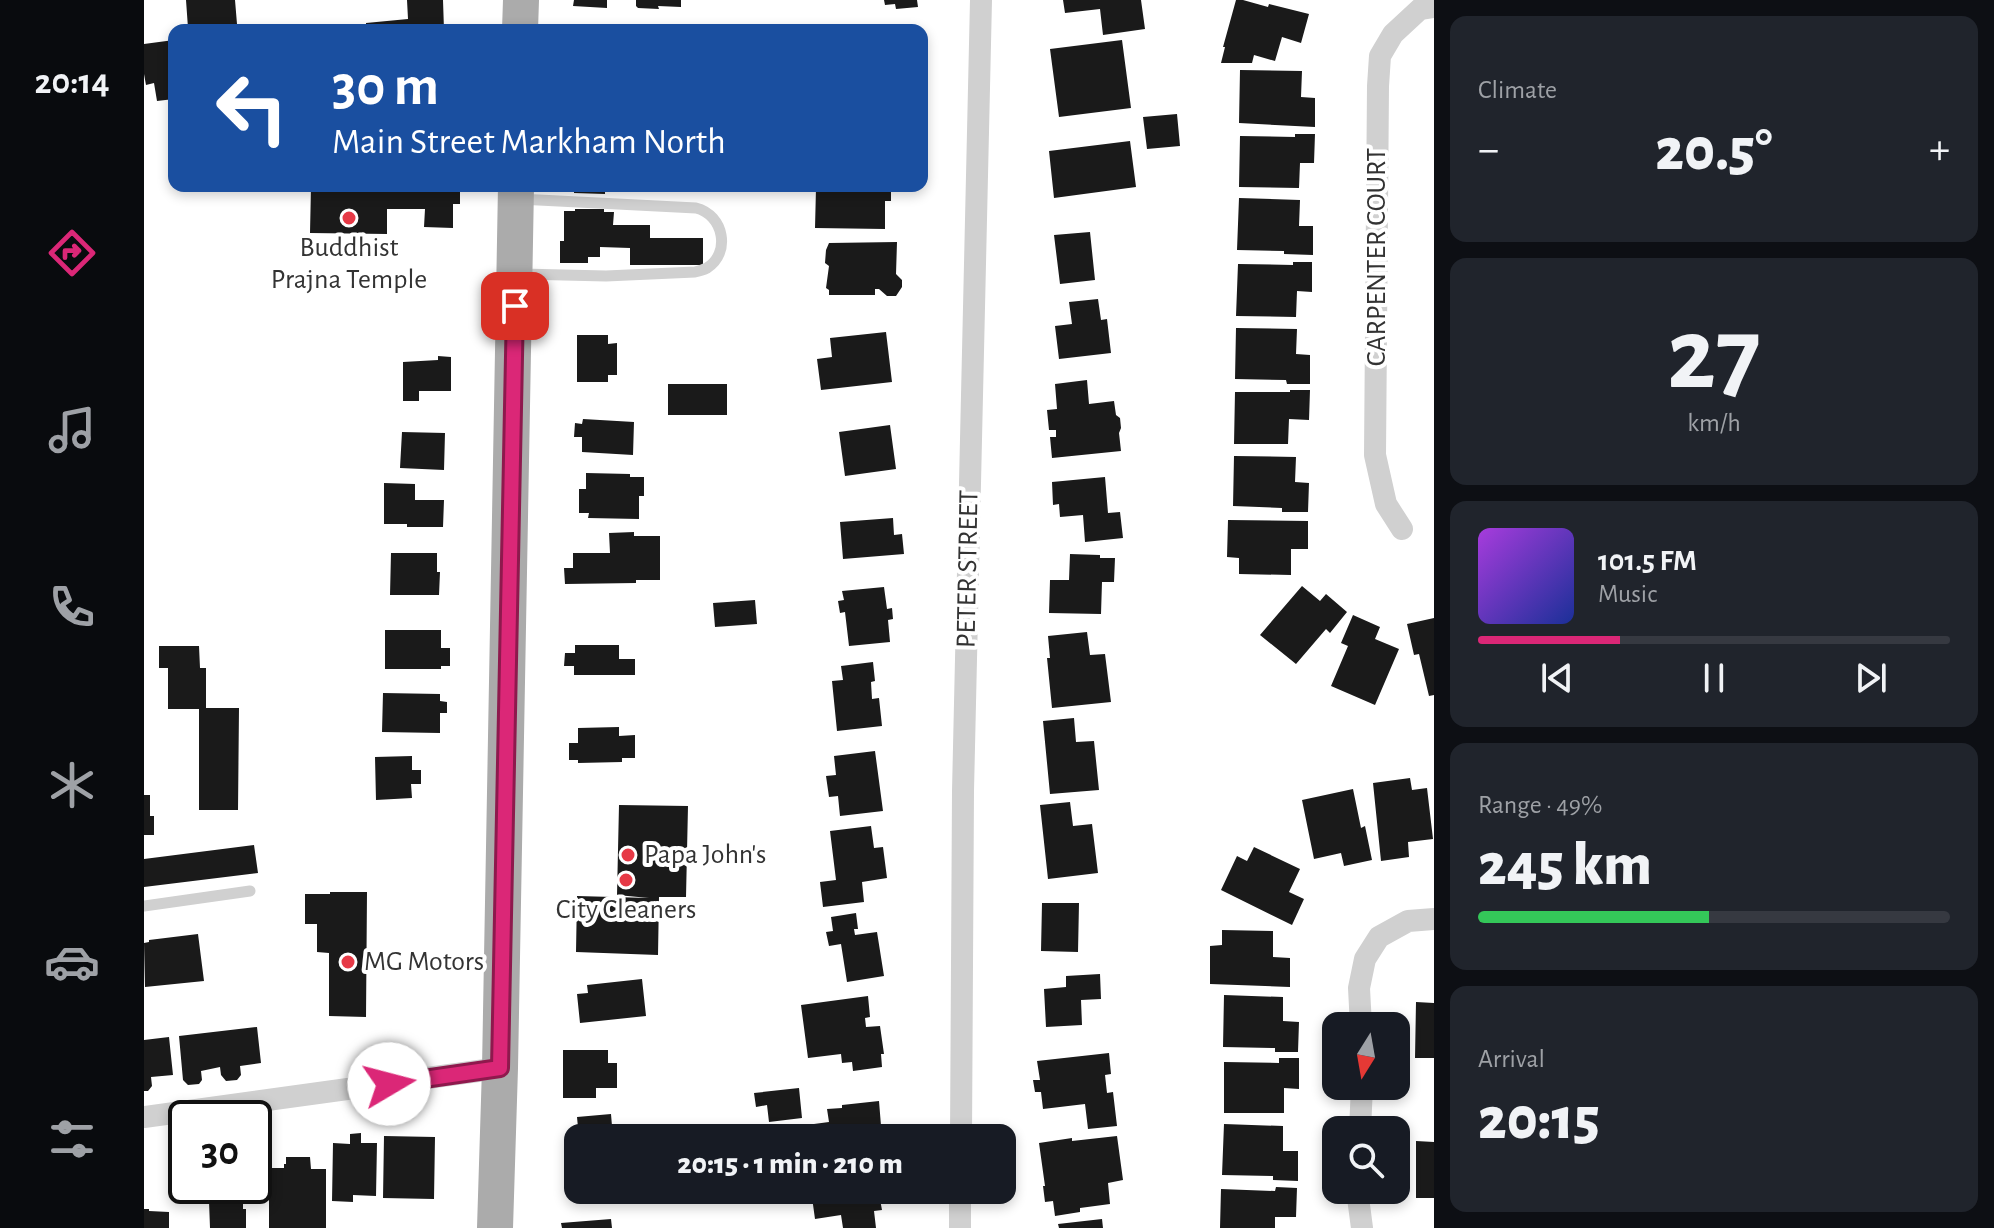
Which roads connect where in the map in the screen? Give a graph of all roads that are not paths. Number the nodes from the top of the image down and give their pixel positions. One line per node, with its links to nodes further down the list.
1 (521, 0): 4 (main road)
2 (981, 0): 14 (street, PETER STREET)
3 (1434, 7): 7 (street, CARPENTER COURT)
4 (520, 24)
5 (516, 193): 6 (main road); 6 (lane)
6 (516, 274): 12 (main road)
7 (1402, 529)
8 (250, 891): 9 (lane)
9 (144, 906)
10 (1434, 919): 11 (street)
11 (1360, 1012)
12 (500, 1068): 13 (street); 17 (main road)
13 (144, 1117)
14 (961, 1124)
15 (960, 1204): 18 (street)
16 (1359, 1204): 19 (street)
17 (495, 1228)
18 (960, 1228)
19 (1362, 1228)

